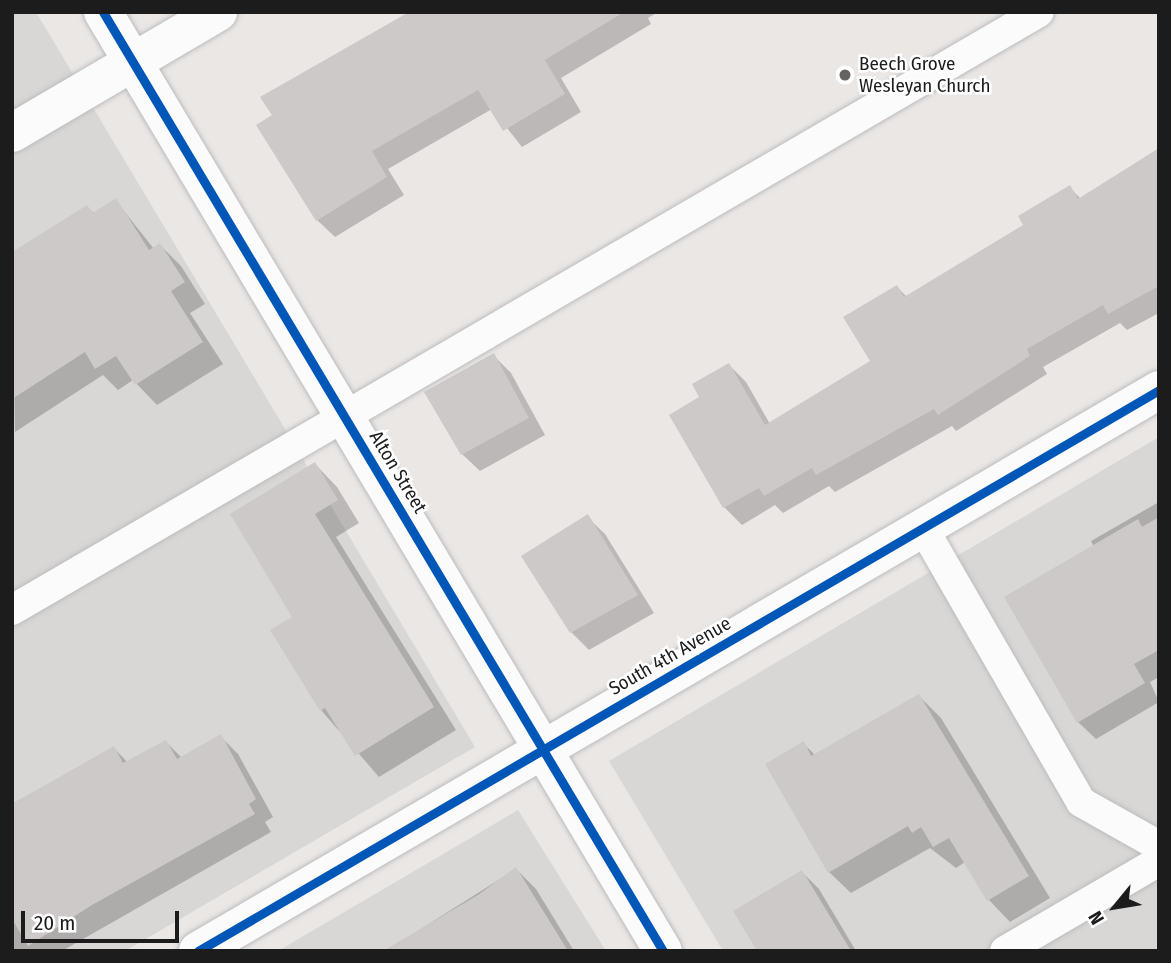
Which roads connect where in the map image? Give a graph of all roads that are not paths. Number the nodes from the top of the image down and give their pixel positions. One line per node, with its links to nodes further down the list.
1 (103, 12): 4 (street, Alton Street)
2 (218, 12): 4 (street)
3 (1039, 12): 7 (lane)
4 (133, 62): 5 (street); 7 (street, Alton Street)
5 (12, 133)
6 (1159, 390): 8 (street, South 4th Avenue)
7 (345, 417): 9 (lane); 10 (street, Alton Street)
8 (923, 528): 10 (street, South 4th Avenue); 11 (lane)
9 (12, 610)
10 (543, 750): 13 (street, South 4th Avenue); 14 (street, Alton Street)
11 (1159, 846)
12 (1159, 861): 15 (lane)
13 (198, 951)
14 (663, 951)
15 (1005, 951)

